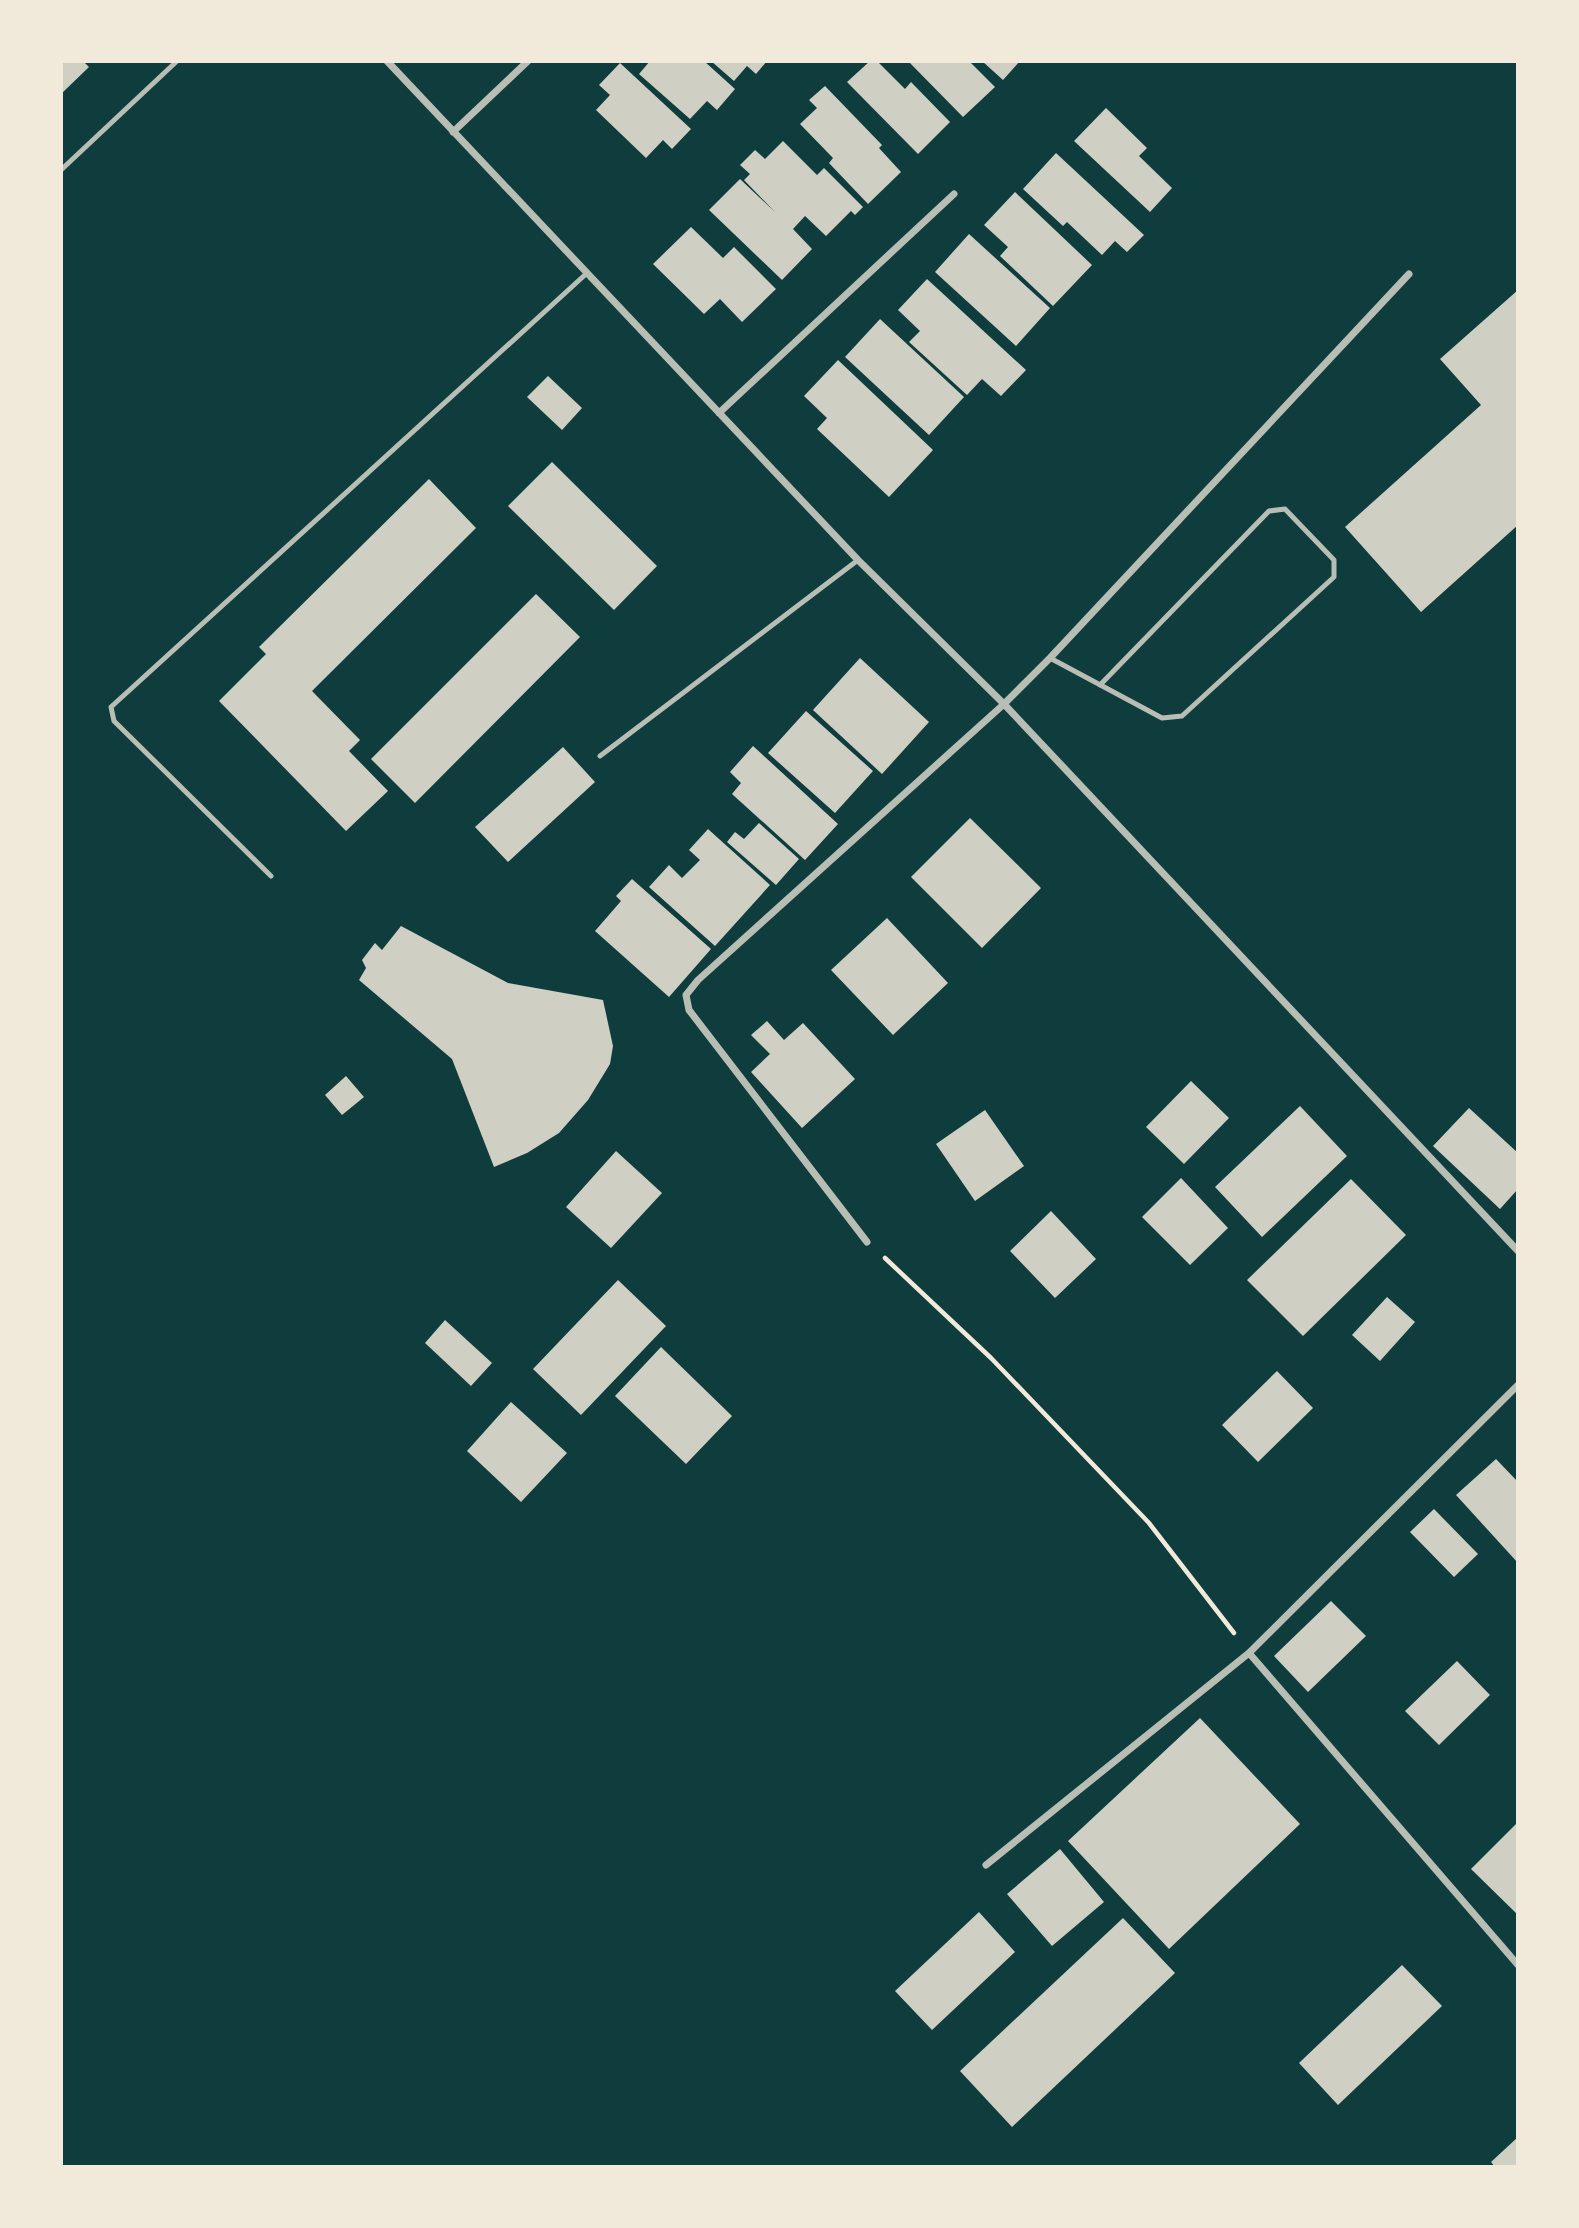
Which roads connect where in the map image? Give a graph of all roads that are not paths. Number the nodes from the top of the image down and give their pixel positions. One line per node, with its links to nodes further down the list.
1 (177, 61): 5 (lane)
2 (387, 61): 4 (street)
3 (528, 61): 4 (street)
4 (453, 132): 7 (street)
5 (61, 170)
6 (954, 194): 9 (street)
7 (587, 273): 9 (street); 15 (lane)
8 (1409, 274): 11 (street)
9 (719, 413): 10 (street)
10 (858, 560): 13 (street); 14 (lane)
11 (1050, 658): 12 (lane); 13 (street)
12 (1100, 685): 12 (lane)
13 (1004, 704): 16 (street); 17 (street)
14 (600, 756)
15 (271, 876)
16 (867, 1242)
17 (1518, 1251)
18 (1518, 1385): 19 (street)
19 (1249, 1653): 20 (street); 21 (street)
20 (986, 1865)
21 (1518, 1965)

